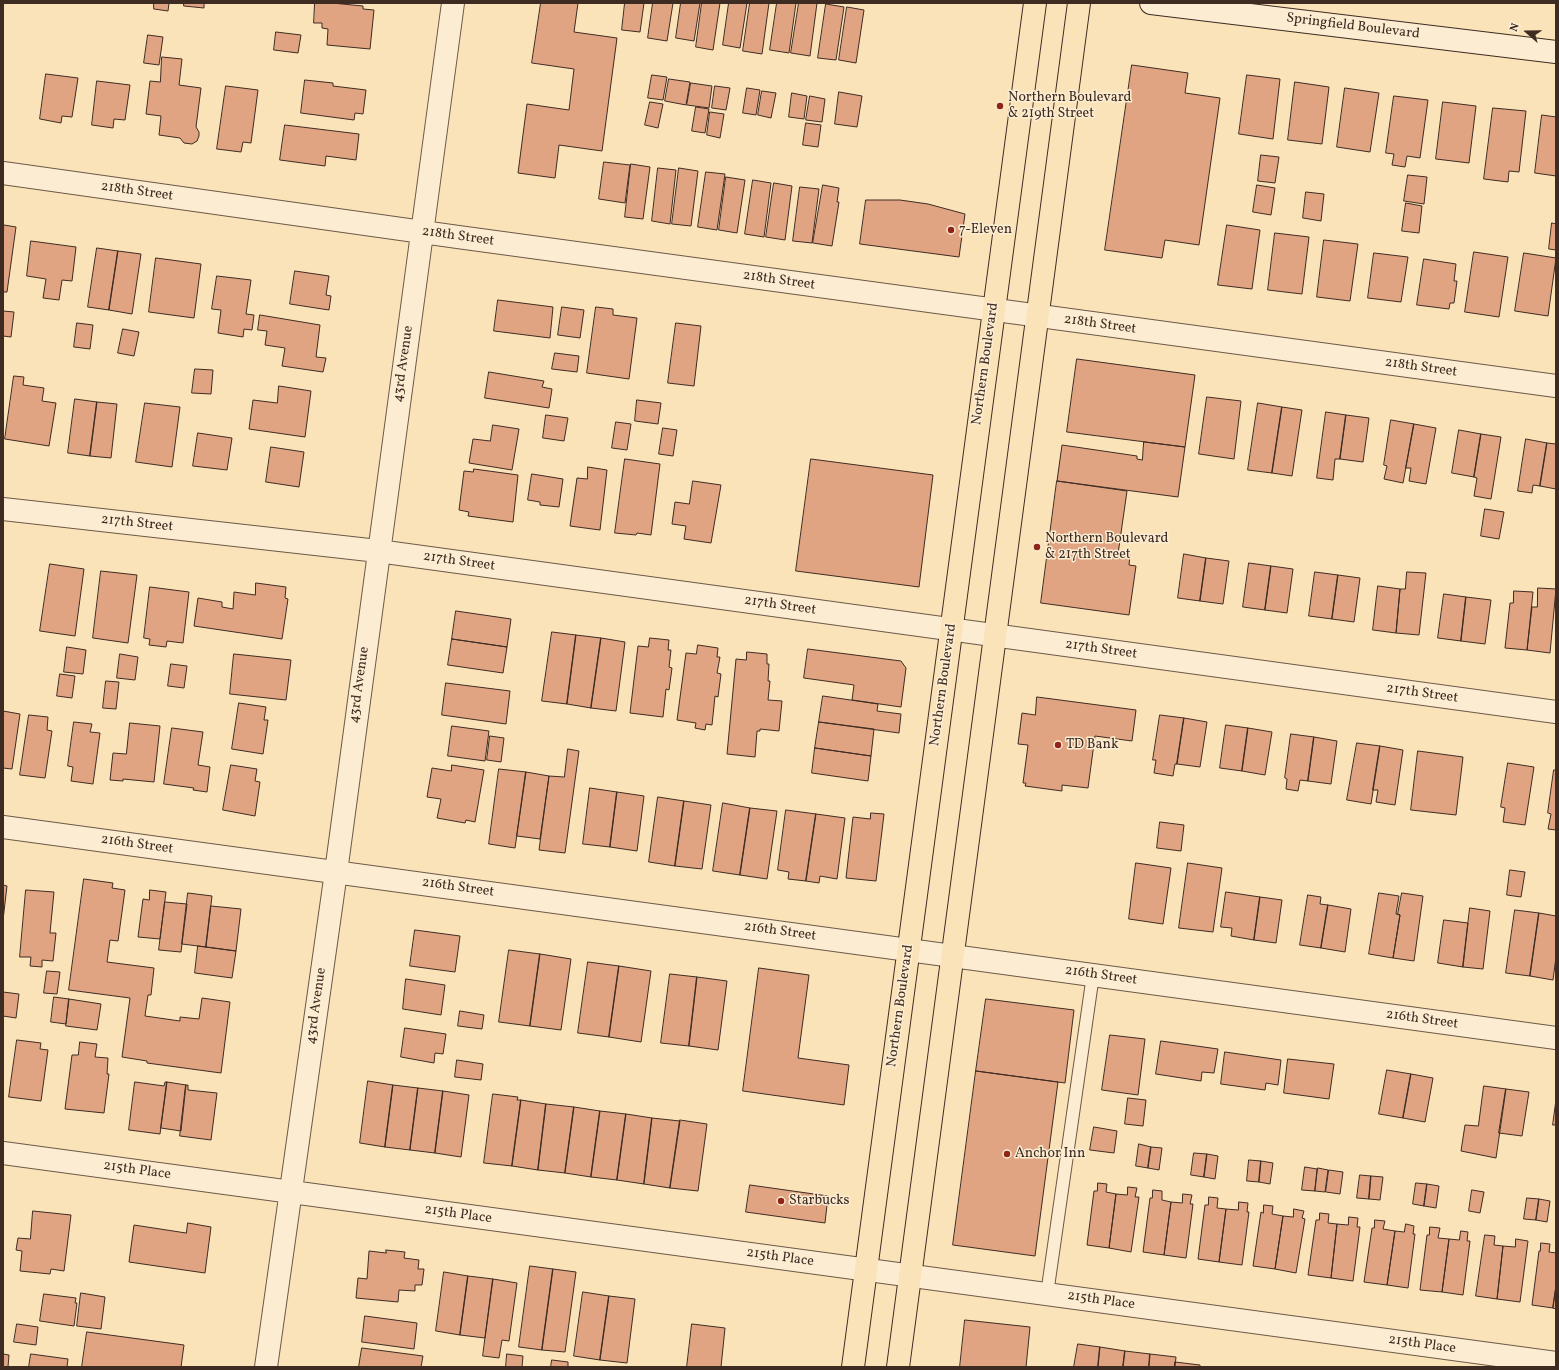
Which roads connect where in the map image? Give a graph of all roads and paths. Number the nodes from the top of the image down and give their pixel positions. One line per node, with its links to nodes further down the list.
1 (452, 3): 7 (street, 43rd Avenue)
2 (1035, 3): 8 (main road, Northern Boulevard)
3 (1079, 3): 9 (main road)
4 (1151, 3): 5 (street, Springfield Boulevard)
5 (1556, 52)
6 (3, 172): 7 (street, 218th Street)
7 (422, 232): 8 (street, 218th Street); 12 (street, 43rd Avenue)
8 (994, 310): 9 (street, 218th Street); 13 (main road, Northern Boulevard)
9 (1038, 316): 10 (street, 218th Street); 14 (main road)
10 (1556, 386)
11 (3, 509): 12 (street, 217th Street)
12 (378, 551): 13 (street, 217th Street); 17 (street, 43rd Avenue)
13 (951, 630): 14 (street, 217th Street); 18 (main road, Northern Boulevard)
14 (995, 636): 15 (street, 217th Street); 19 (main road)
15 (1556, 712)
16 (3, 827): 17 (street, 216th Street)
17 (336, 872): 18 (street, 216th Street); 23 (street, 43rd Avenue)
18 (909, 949): 19 (street, 216th Street); 24 (main road, Northern Boulevard)
19 (953, 955): 20 (street, 216th Street); 25 (main road)
20 (1093, 975): 21 (street, 216th Street); 26 (lane)
21 (1556, 1038)
22 (3, 1153): 23 (street, 215th Place)
23 (290, 1192): 24 (street, 215th Place); 28 (street, 43rd Avenue)
24 (866, 1270): 25 (street, 215th Place); 29 (main road, Northern Boulevard)
25 (910, 1276): 26 (street, 215th Place); 30 (main road)
26 (1048, 1294): 27 (street, 215th Place)
27 (1556, 1363)
28 (266, 1367)
29 (853, 1367)
30 (898, 1367)

